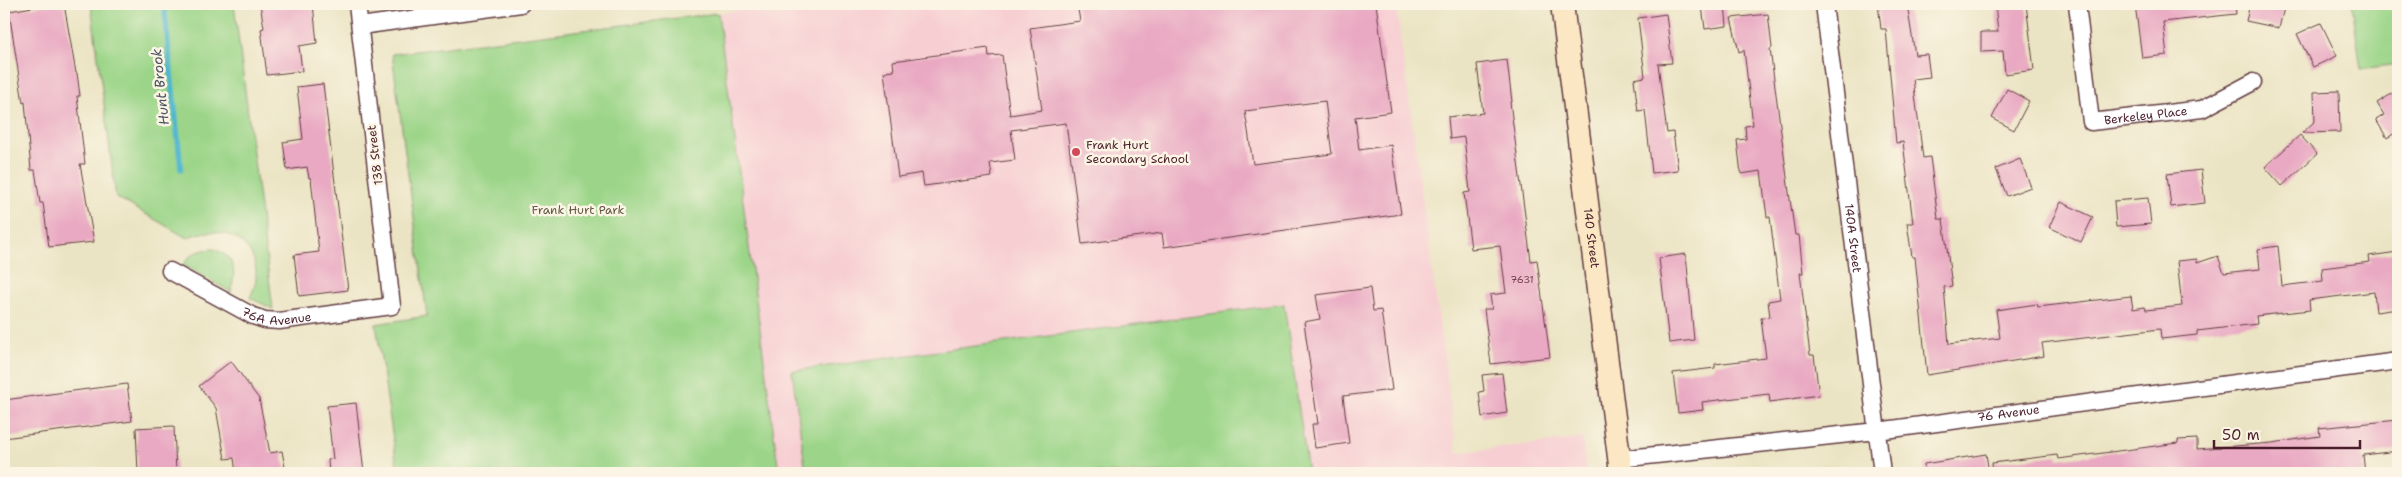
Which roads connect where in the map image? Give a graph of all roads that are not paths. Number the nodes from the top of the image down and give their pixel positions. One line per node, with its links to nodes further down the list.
1 (357, 4): 6 (street, 138 Street)
2 (521, 4): 6 (street)
3 (1562, 4): 12 (main road, 140 Street)
4 (1824, 4): 11 (street, 140A Street)
5 (2077, 4): 7 (street, Berkeley Place)
6 (360, 26): 9 (street, 138 Street)
7 (2253, 82)
8 (170, 271): 9 (street, 76A Avenue)
9 (392, 306)
10 (2398, 361): 11 (street, 76 Avenue)
11 (1876, 431): 12 (street, 76 Avenue); 13 (street, 140A Street)
12 (1620, 466)
13 (1882, 473)

